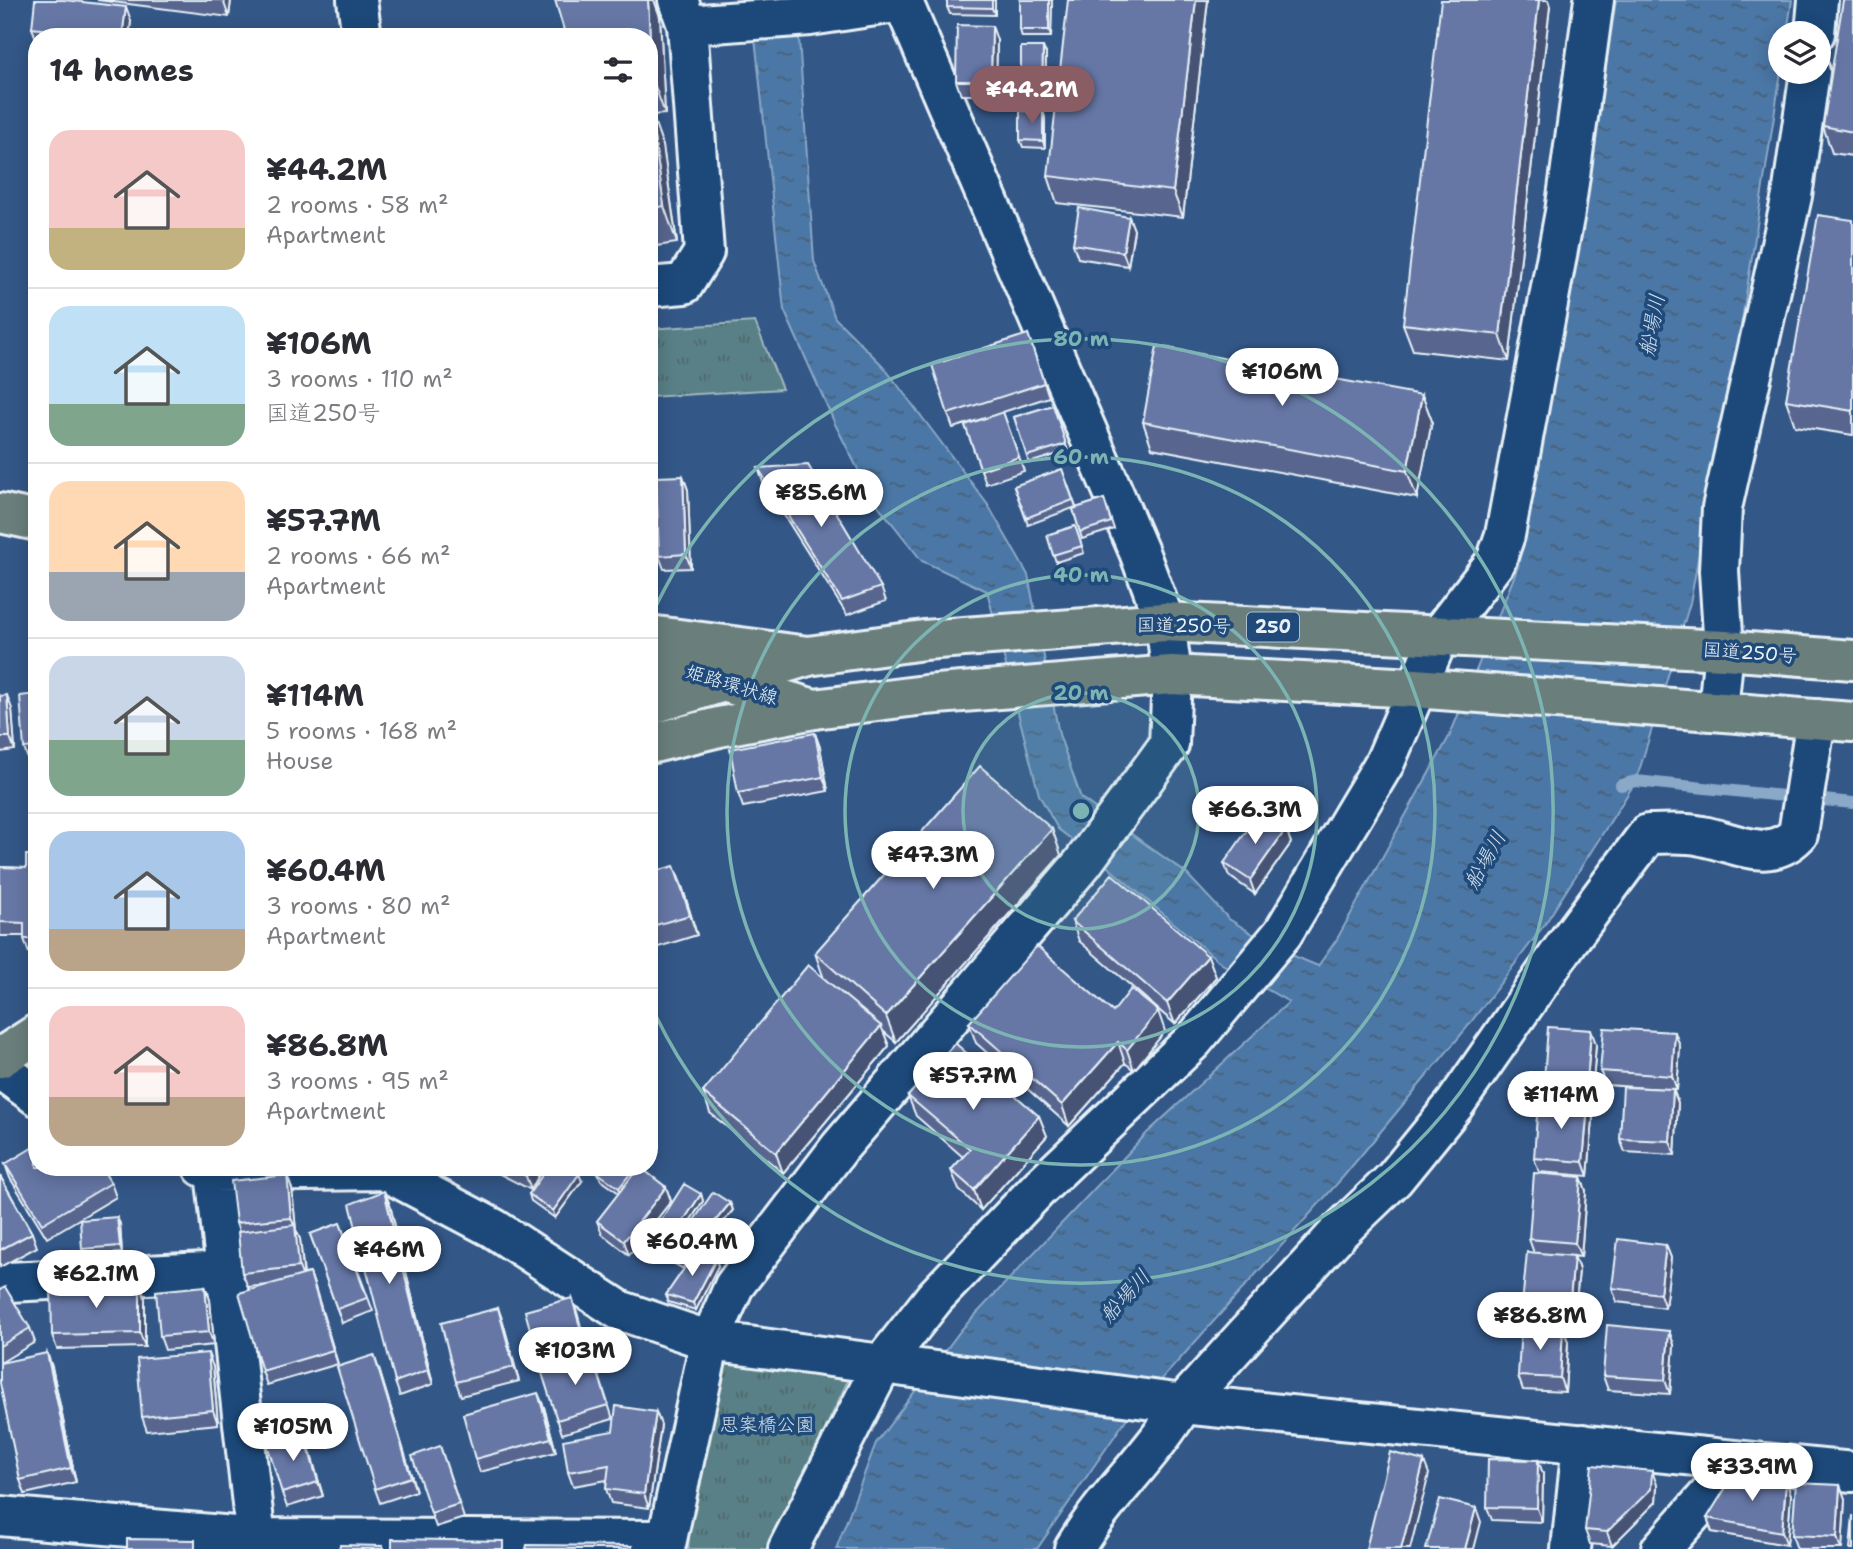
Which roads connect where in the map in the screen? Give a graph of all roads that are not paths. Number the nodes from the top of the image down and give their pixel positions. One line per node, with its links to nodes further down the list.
1 (357, 0): 8 (street)
2 (1594, 0): 14 (street)
3 (1818, 0): 7 (street)
4 (902, 1): 5 (street); 13 (street)
5 (807, 8): 6 (street)
6 (682, 12): 10 (street)
7 (1816, 21)
8 (361, 28)
9 (1808, 84): 16 (street)
10 (658, 286)
11 (0, 513): 12 (main road)
12 (28, 519)
13 (1165, 622): 14 (main road, 国道250号 / 250); 17 (main road, 国道250号 / 250); 20 (street)
14 (1440, 634): 16 (main road, 国道250号 / 250); 22 (street)
15 (658, 636): 17 (main road, 姫路環状線)
16 (1724, 650): 18 (main road, 国道250号 / 250); 25 (street)
17 (808, 656): 21 (main road, 国道250号 / 250)
18 (1853, 660)
19 (658, 663): 21 (main road, 姫路環状線)
20 (1172, 675): 22 (main road); 24 (main road); 37 (street)
21 (723, 682): 23 (main road, 国道250号 / 250); 24 (main road, 姫路環状線)
22 (1415, 688): 25 (main road); 38 (street)
23 (658, 702)
24 (814, 709): 28 (main road)
25 (1718, 710): 26 (main road)
26 (1816, 719): 27 (main road); 39 (street)
27 (1853, 723)
28 (658, 742)
29 (28, 1040): 30 (main road)
30 (0, 1058)
31 (0, 1069): 32 (street)
32 (28, 1089)
33 (210, 1176): 35 (street)
34 (394, 1176): 37 (street)
35 (225, 1271): 36 (street); 45 (street)
36 (0, 1288)
37 (710, 1341): 38 (street); 46 (street)
38 (883, 1363): 39 (street); 47 (street)
39 (1182, 1404): 40 (street); 48 (street)
40 (1582, 1444): 41 (street); 49 (street)
41 (1738, 1462): 42 (street); 44 (street)
42 (1853, 1472)
43 (0, 1517): 45 (street)
44 (1695, 1532): 50 (street)
45 (258, 1544): 46 (street)
46 (666, 1544)
47 (788, 1549)
48 (1074, 1549)
49 (1571, 1549)
50 (1661, 1549)

